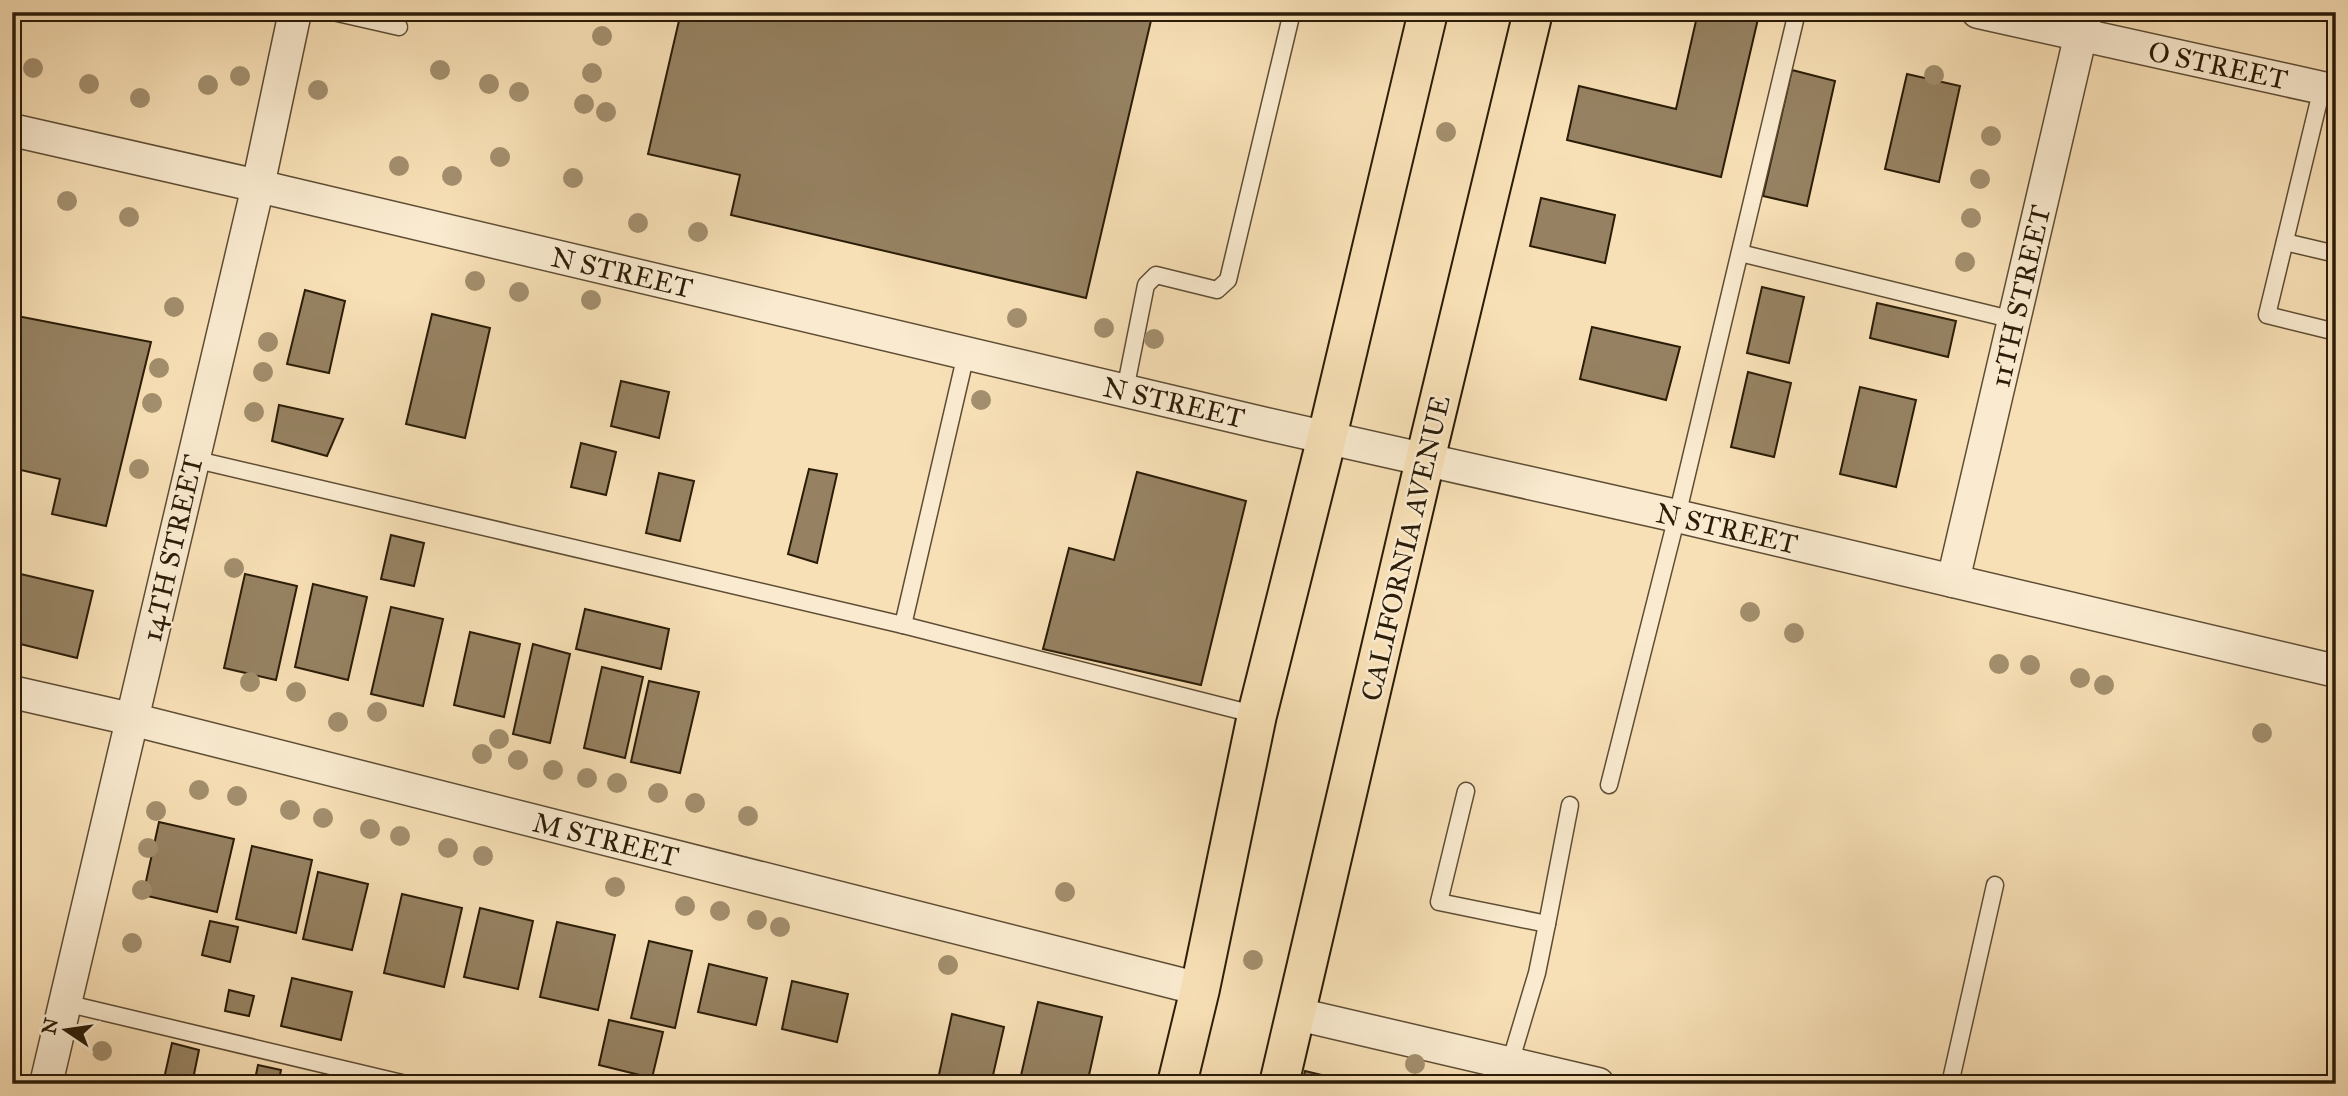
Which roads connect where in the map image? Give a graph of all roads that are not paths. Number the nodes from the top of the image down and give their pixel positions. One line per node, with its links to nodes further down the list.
1 (295, 12): 12 (street, 14TH STREET)
2 (333, 12): 9 (lane)
3 (1292, 12): 19 (lane)
4 (1427, 12): 20 (main road)
5 (1533, 12): 22 (main road, CALIFORNIA AVENUE)
6 (1797, 12): 14 (lane)
7 (1978, 12): 8 (street, O STREET)
8 (2084, 24): 10 (street, O STREET); 16 (street, 11TH STREET)
9 (399, 27)
10 (2329, 89): 13 (lane)
11 (12, 130): 12 (street, N STREET)
12 (258, 186): 18 (street, N STREET); 21 (street, 14TH STREET)
13 (2285, 242): 15 (lane); 17 (lane)
14 (1740, 253): 16 (lane); 23 (lane)
15 (2336, 254)
16 (2014, 320): 24 (street, 11TH STREET)
17 (2336, 332)
18 (966, 354): 19 (street, N STREET); 25 (lane)
19 (1125, 390): 20 (street, N STREET)
20 (1327, 437): 22 (street, N STREET); 28 (main road)
21 (193, 459): 25 (lane); 29 (street, 14TH STREET)
22 (1425, 460): 23 (street, N STREET); 37 (main road, CALIFORNIA AVENUE)
23 (1677, 516): 24 (street, N STREET); 30 (lane)
24 (1953, 581): 26 (street, N STREET)
25 (903, 625): 28 (lane)
26 (2336, 671)
27 (12, 692): 29 (street, M STREET)
28 (1257, 715): 35 (main road)
29 (131, 719): 35 (street, M STREET); 36 (street, 14TH STREET)
30 (1609, 785)
31 (1466, 791): 34 (lane)
32 (1570, 804): 34 (lane)
33 (1995, 885): 45 (lane)
34 (1547, 924): 38 (lane)
35 (1200, 989): 42 (main road)
36 (65, 1003): 40 (street, 14TH STREET); 41 (lane)
37 (1297, 1014): 38 (street); 43 (main road, CALIFORNIA AVENUE)
38 (1510, 1063): 39 (street)
39 (1540, 1077): 44 (street)
40 (46, 1084)
41 (406, 1084)
42 (1177, 1084)
43 (1279, 1084)
44 (1598, 1084)
45 (1950, 1084)

